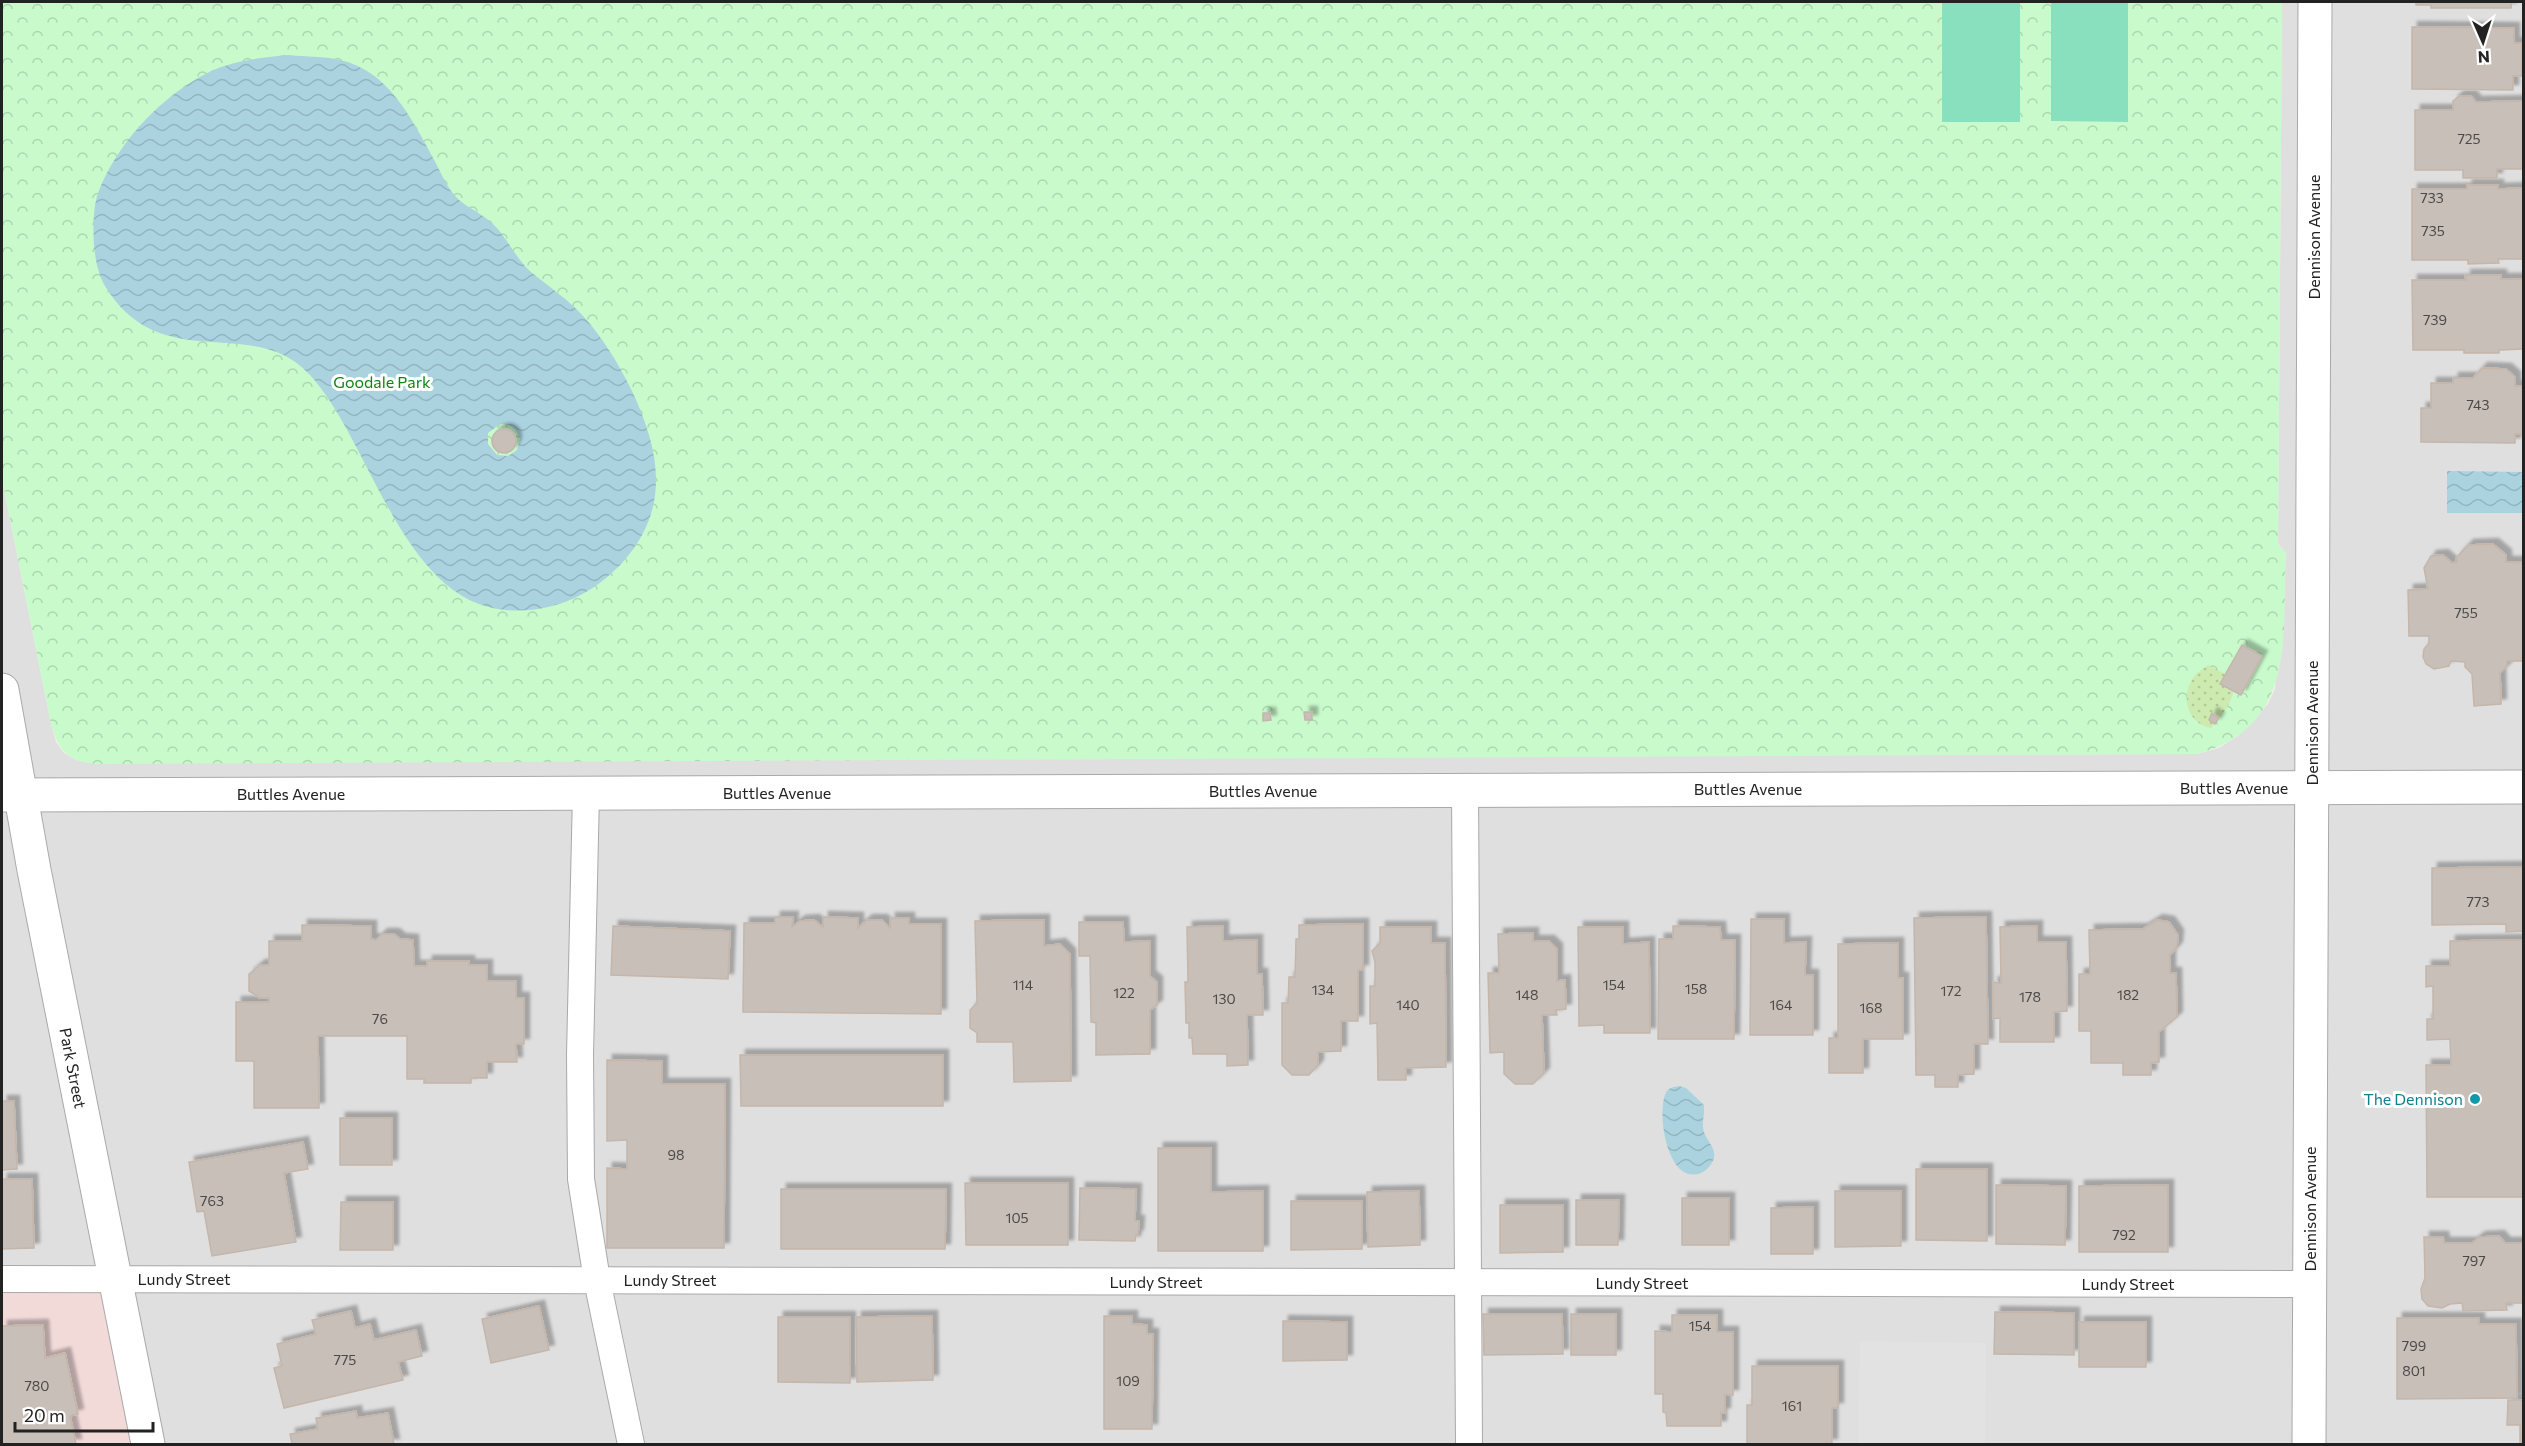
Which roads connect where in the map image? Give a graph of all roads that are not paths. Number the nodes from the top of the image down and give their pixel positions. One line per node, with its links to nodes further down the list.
1 (2315, 2): 4 (street, Dennison Avenue)
2 (2, 690): 7 (street, Park Street)
3 (2523, 787): 4 (street, Buttles Avenue)
4 (2311, 788): 5 (street, Buttles Avenue); 12 (street, Dennison Avenue)
5 (1465, 790): 6 (street, Buttles Avenue); 11 (lane)
6 (586, 793): 7 (street, Buttles Avenue); 10 (lane)
7 (11, 795): 9 (street, Park Street)
8 (2, 1279): 9 (lane, Lundy Street)
9 (114, 1279): 10 (lane, Lundy Street); 13 (street, Park Street)
10 (597, 1280): 11 (lane, Lundy Street); 14 (lane)
11 (1467, 1282): 12 (lane, Lundy Street); 15 (lane)
12 (2310, 1284): 16 (street, Dennison Avenue)
13 (148, 1444)
14 (631, 1444)
15 (1468, 1444)
16 (2309, 1444)

